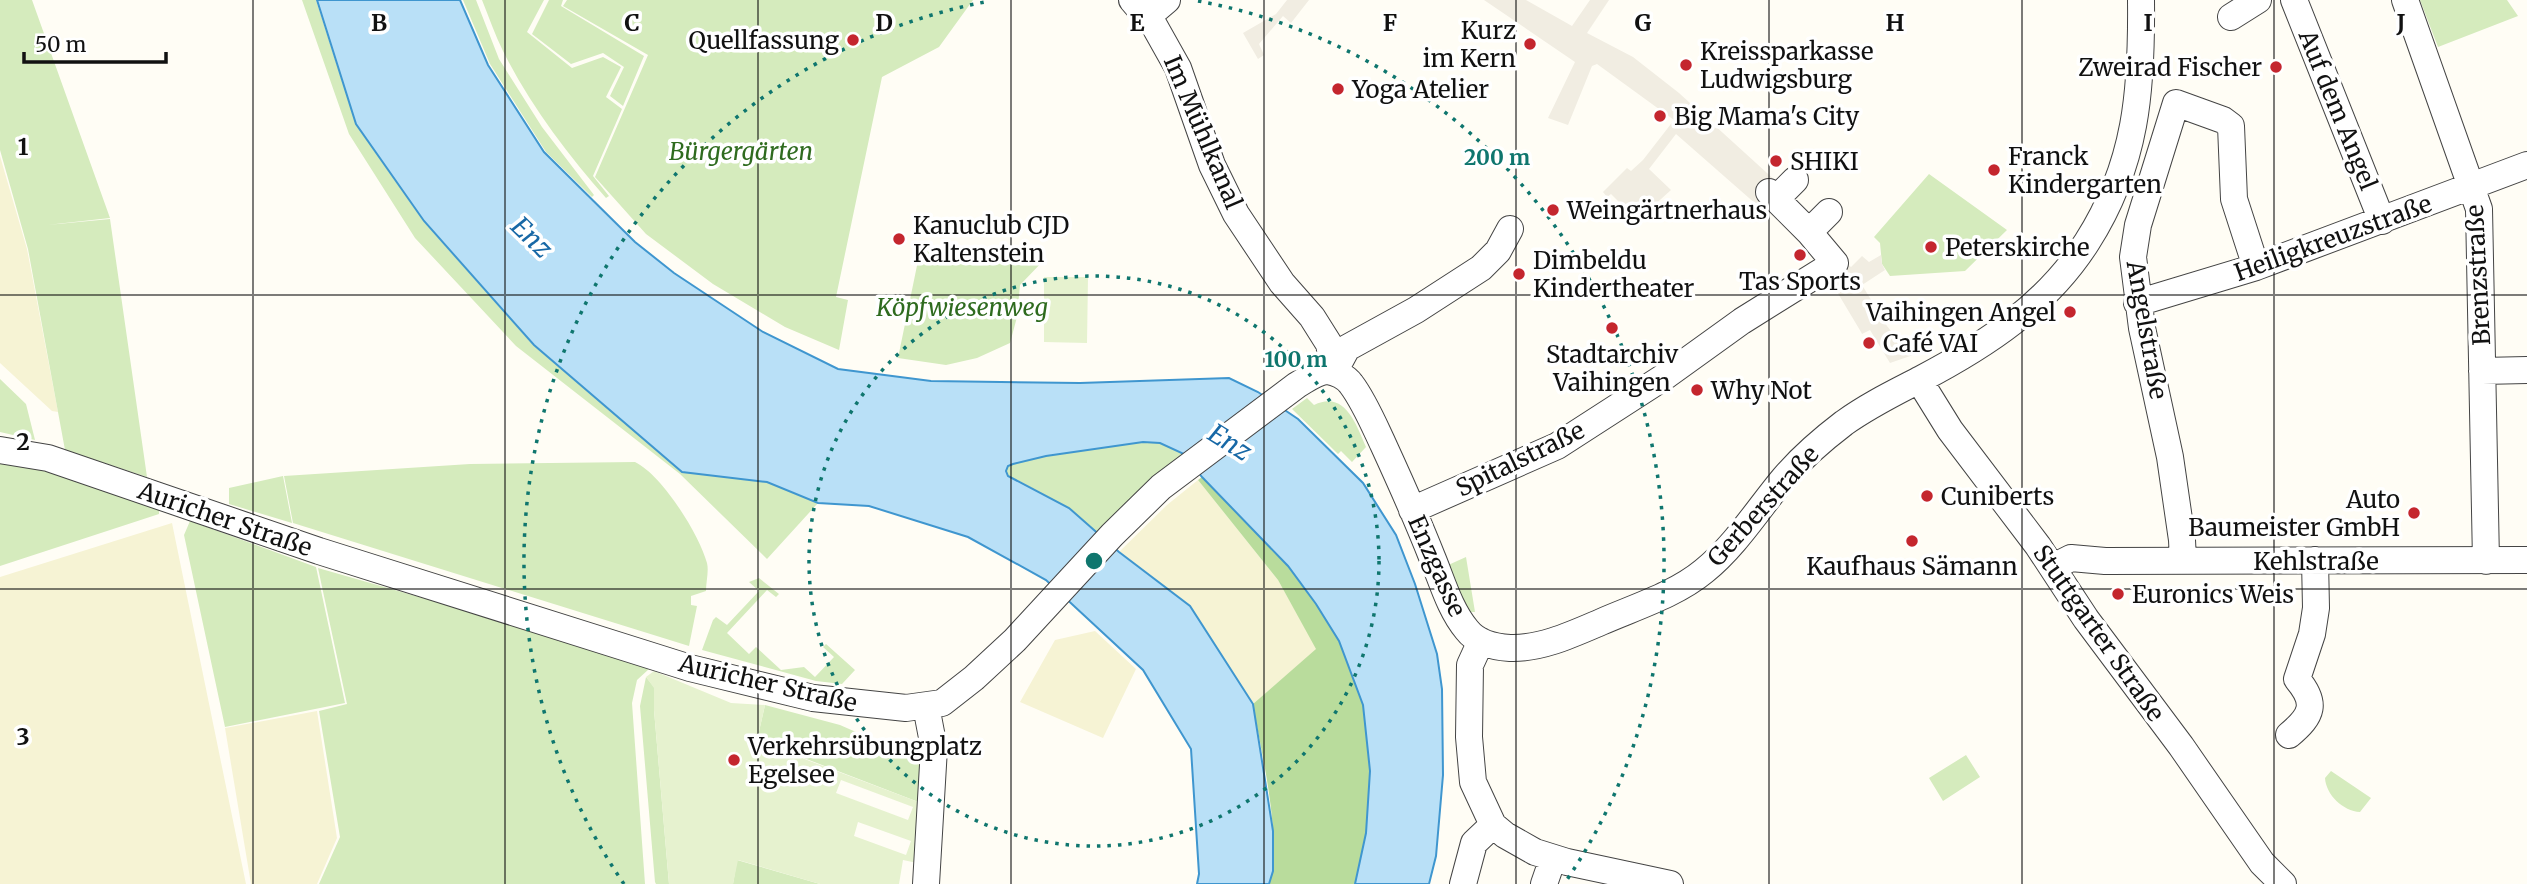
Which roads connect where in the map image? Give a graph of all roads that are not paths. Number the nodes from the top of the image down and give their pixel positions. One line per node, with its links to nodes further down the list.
1 (2141, 0): 19 (street, Gerberstraße)
2 (2258, 0): 5 (street)
3 (2294, 0): 11 (street, Auf dem Angel)
4 (2405, 0): 9 (street, Brenzstraße)
5 (2231, 17)
6 (1151, 21): 18 (street, Im Mühlkanal)
7 (2527, 165): 9 (street, Heiligkreuzstraße)
8 (1796, 180): 13 (street)
9 (2472, 188): 11 (street, Heiligkreuzstraße); 17 (street, Brenzstraße)
10 (1829, 212): 13 (street)
11 (2382, 221): 14 (street, Heiligkreuzstraße)
12 (1510, 229): 18 (street)
13 (1809, 232): 21 (street, Spitalstraße)
14 (2256, 267): 15 (street, Heiligkreuzstraße); 15 (street, Angelstraße)
15 (2137, 303): 25 (street, Angelstraße)
16 (2527, 370): 17 (street)
17 (2482, 371): 26 (street, Brenzstraße)
18 (1334, 372): 21 (street, Enzgasse); 30 (street, Auricher Straße)
19 (1919, 380): 27 (street, Stuttgarter Straße); 29 (street, Gerberstraße)
20 (0, 450): 30 (street, Auricher Straße)
21 (1412, 510): 29 (street, Enzgasse)
22 (2315, 560): 25 (street, Kehlstraße); 26 (street, Kehlstraße); 31 (street)
23 (2527, 560): 26 (street, Kehlstraße)
24 (2105, 561): 25 (street, Kehlstraße); 27 (street, Kehlstraße); 28 (street)
25 (2183, 561)
26 (2486, 561)
27 (2053, 567): 28 (street, Stuttgarter Straße)
28 (2071, 595): 38 (street, Stuttgarter Straße)
29 (1481, 641): 32 (street, Enzgasse)
30 (926, 706): 34 (street)
31 (2289, 735)
32 (1493, 824): 33 (street); 35 (street)
33 (1553, 858): 36 (street); 37 (street)
34 (926, 884)
35 (1463, 884)
36 (1544, 884)
37 (1670, 884)
38 (2283, 884)

